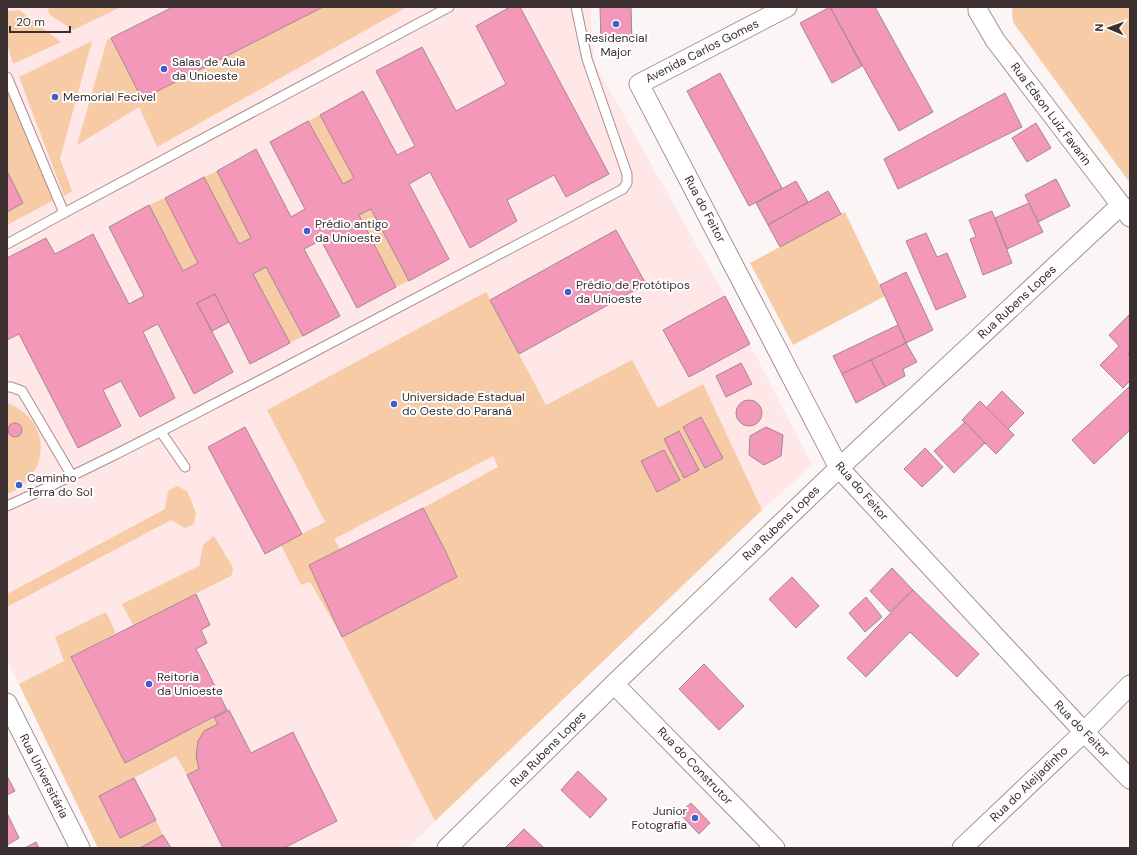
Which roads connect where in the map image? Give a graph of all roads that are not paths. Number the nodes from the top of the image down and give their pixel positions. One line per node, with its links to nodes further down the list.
1 (449, 7): 8 (lane)
2 (576, 7): 11 (lane)
3 (787, 7): 6 (street, Avenida Carlos Gomes)
4 (978, 7): 7 (street, Rua Edson Luiz Favarin)
5 (7, 77): 8 (lane)
6 (639, 84): 13 (street, Rua do Feitor)
7 (1126, 211): 13 (street, Rua Rubens Lopes)
8 (64, 213): 9 (lane)
9 (7, 244)
10 (7, 387): 14 (lane)
11 (161, 432): 12 (lane); 14 (lane)
12 (184, 467)
13 (839, 468): 16 (street, Rua Rubens Lopes); 19 (street, Rua do Feitor)
14 (72, 476): 15 (lane)
15 (7, 506)
16 (614, 684): 22 (street, Rua Rubens Lopes); 23 (street, Rua do Construtor)
17 (1130, 685): 19 (street, Rua do Aleijadinho)
18 (7, 703): 21 (street, Rua Universitária)
19 (1084, 732): 20 (street, Rua do Feitor); 24 (street, Rua do Aleijadinho)
20 (1130, 779)
21 (80, 848)
22 (448, 848)
23 (775, 848)
24 (962, 848)

